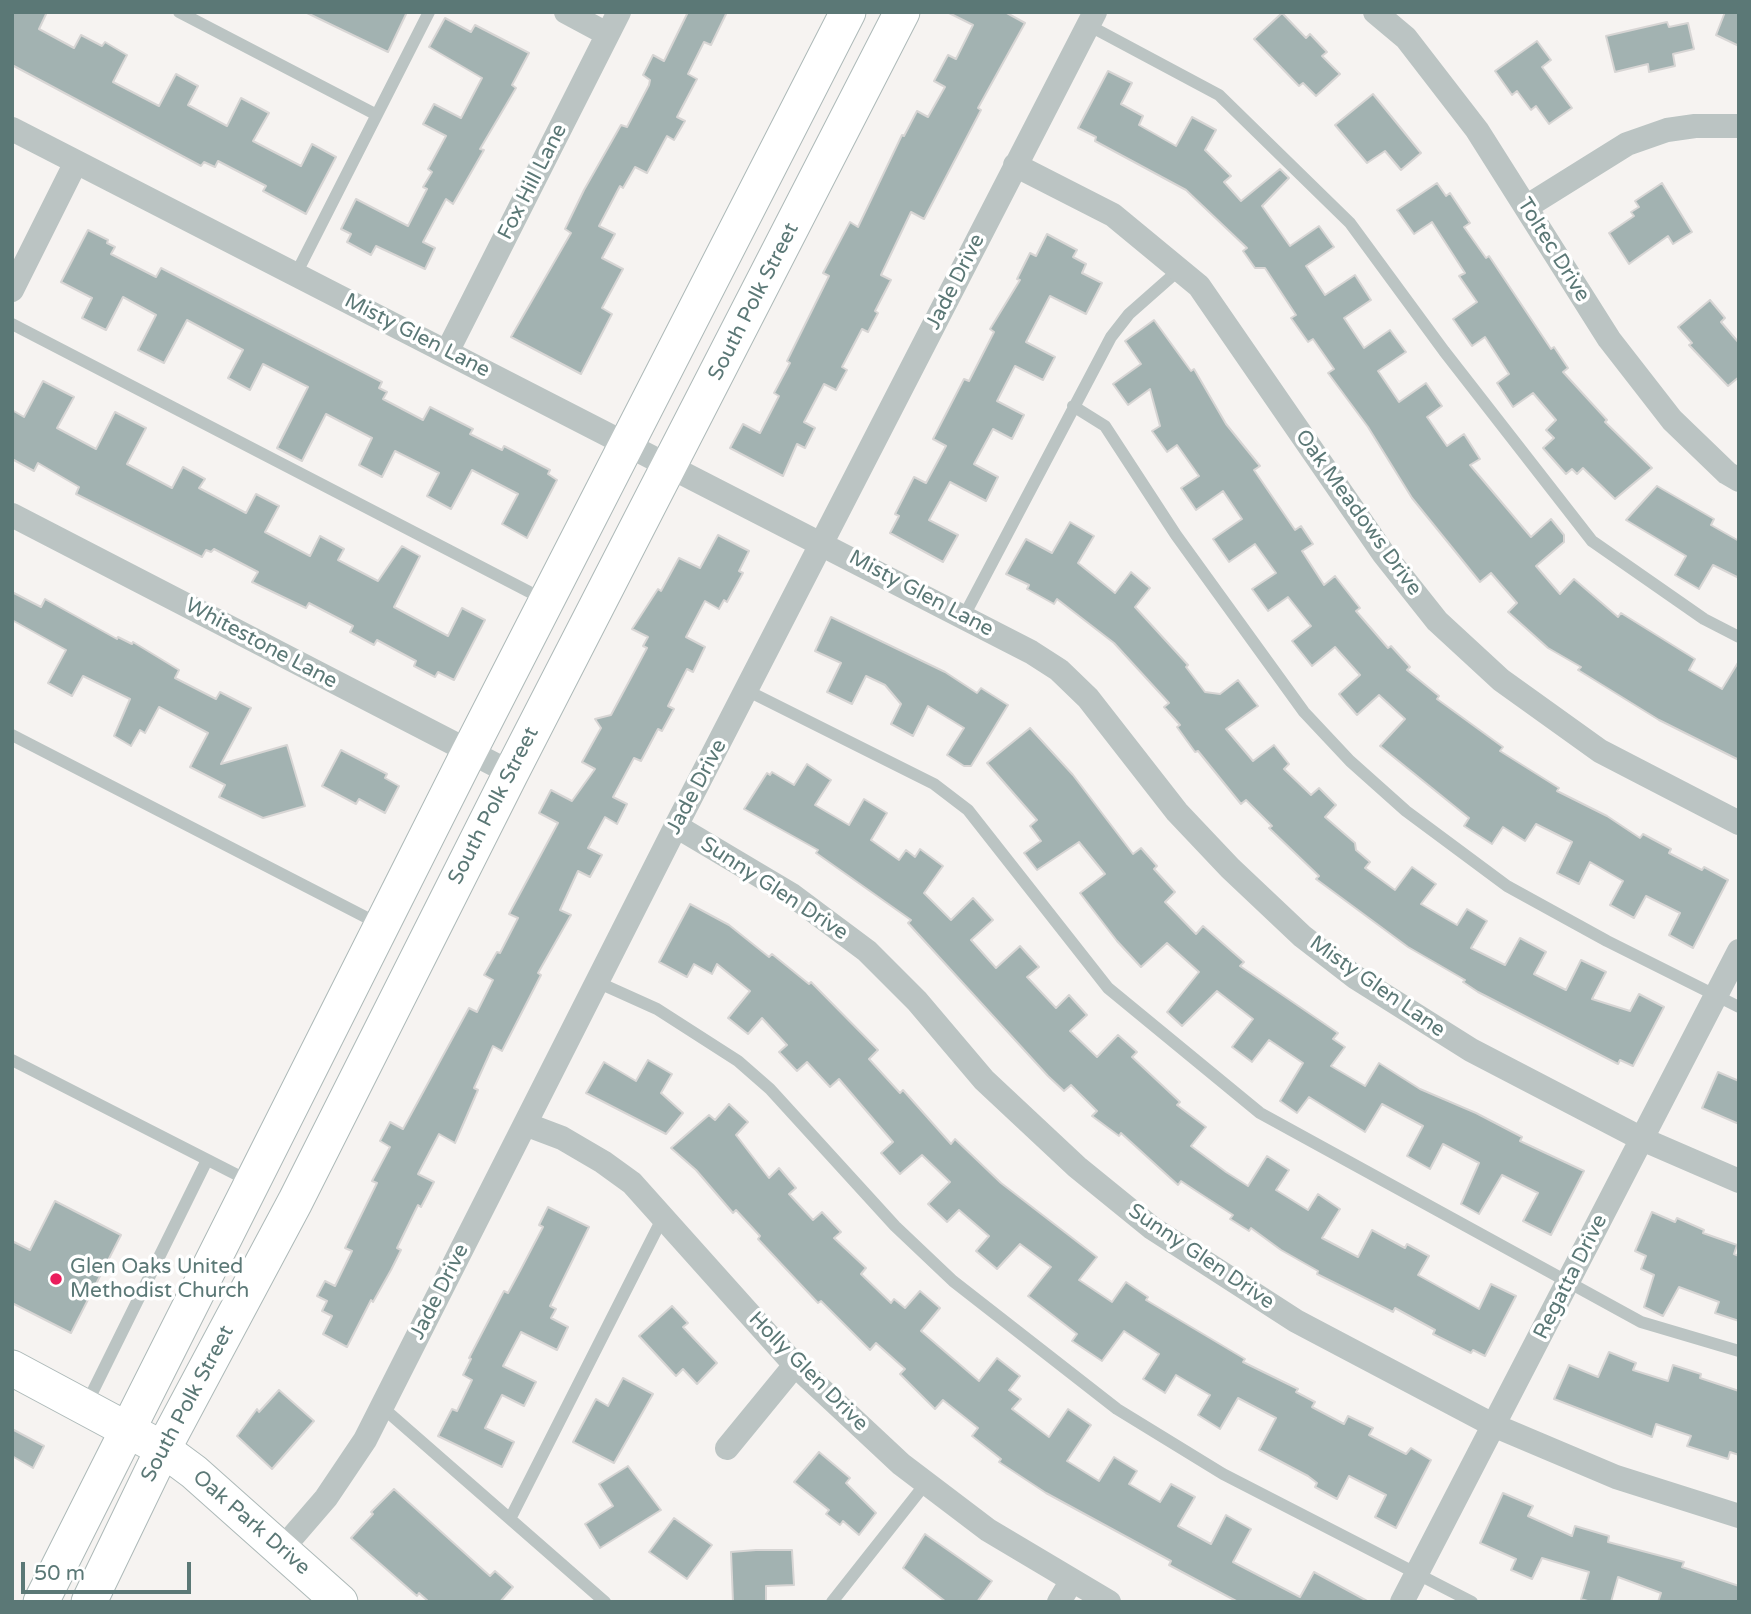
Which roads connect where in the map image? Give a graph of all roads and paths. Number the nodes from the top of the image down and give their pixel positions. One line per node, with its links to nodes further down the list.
1 (179, 12): 9 (lane)
2 (429, 12): 9 (lane)
3 (566, 12): 8 (street)
4 (848, 12): 21 (main road, South Polk Street)
5 (902, 12): 22 (main road, South Polk Street)
6 (1375, 12): 14 (street, Toltec Drive)
7 (1092, 18): 13 (street, Jade Drive); 28 (lane)
8 (613, 23): 19 (street, Fox Hill Lane)
9 (375, 114): 16 (lane)
10 (1739, 126): 14 (street)
11 (12, 130): 12 (street, Misty Glen Lane)
12 (76, 162): 16 (street, Misty Glen Lane); 17 (street)
13 (1015, 165): 15 (street, Oak Meadows Drive); 25 (street, Jade Drive)
14 (1526, 207): 23 (street, Toltec Drive)
15 (1180, 269): 20 (lane); 33 (street, Oak Meadows Drive)
16 (296, 274): 19 (street, Misty Glen Lane)
17 (12, 290)
18 (12, 324): 26 (lane)
19 (447, 352): 21 (street, Misty Glen Lane)
20 (1073, 406): 27 (lane); 38 (lane)
21 (629, 444): 22 (street, Misty Glen Lane); 26 (main road, South Polk Street)
22 (670, 466): 25 (street, Misty Glen Lane); 32 (main road, South Polk Street)
23 (1739, 480)
24 (12, 515): 31 (street, Whitestone Lane)
25 (824, 543): 27 (street, Misty Glen Lane); 29 (street, Jade Drive)
26 (547, 601): 31 (main road, South Polk Street)
27 (964, 616): 42 (street, Misty Glen Lane)
28 (1739, 637)
29 (748, 691): 34 (street, Jade Drive); 48 (lane)
30 (12, 735): 35 (lane)
31 (469, 752): 32 (street, Whitestone Lane); 35 (main road, South Polk Street)
32 (511, 773): 46 (main road, South Polk Street)
33 (1739, 822)
34 (676, 826): 37 (street, Jade Drive); 54 (street, Sunny Glen Drive)
35 (382, 925): 45 (main road, South Polk Street)
36 (1739, 951): 38 (street, Regatta Drive)
37 (597, 982): 41 (street, Jade Drive); 62 (lane)
38 (1716, 995): 39 (lane); 42 (street, Regatta Drive)
39 (1739, 1007)
40 (12, 1060): 43 (lane)
41 (525, 1124): 47 (street, Holly Glen Drive); 53 (street, Jade Drive)
42 (1642, 1139): 44 (street, Misty Glen Lane); 48 (street, Regatta Drive)
43 (207, 1160): 45 (lane); 52 (lane)
44 (1739, 1181)
45 (253, 1182): 46 (main road); 55 (main road, South Polk Street)
46 (295, 1202): 57 (main road, South Polk Street)
47 (663, 1217): 50 (street, Holly Glen Drive); 60 (lane)
48 (1567, 1284): 49 (lane); 54 (street, Regatta Drive)
49 (1739, 1351)
50 (794, 1365): 56 (street); 58 (street, Holly Glen Drive)
51 (12, 1368): 52 (main road, Oak Park Drive)
52 (85, 1407): 55 (main road, Oak Park Drive)
53 (382, 1407): 60 (lane); 61 (street, Jade Drive)
54 (1493, 1425): 59 (street, Sunny Glen Drive); 62 (street, Regatta Drive)
55 (128, 1429): 57 (main road, Oak Park Drive); 64 (main road, South Polk Street)
56 (727, 1448)
57 (163, 1450): 61 (main road, Oak Park Drive); 65 (main road, South Polk Street)
58 (926, 1483): 63 (street, Holly Glen Drive); 68 (lane)
59 (1739, 1516)
60 (511, 1517): 67 (lane)
61 (282, 1549): 66 (main road, Oak Park Drive)
62 (1416, 1574): 71 (street, Regatta Drive); 72 (lane)
63 (1072, 1580): 69 (street); 70 (street, Holly Glen Drive)
64 (41, 1602)
65 (89, 1602)
66 (340, 1602)
67 (605, 1602)
68 (832, 1602)
69 (1059, 1602)
70 (1109, 1602)
71 (1402, 1602)
72 (1472, 1602)

